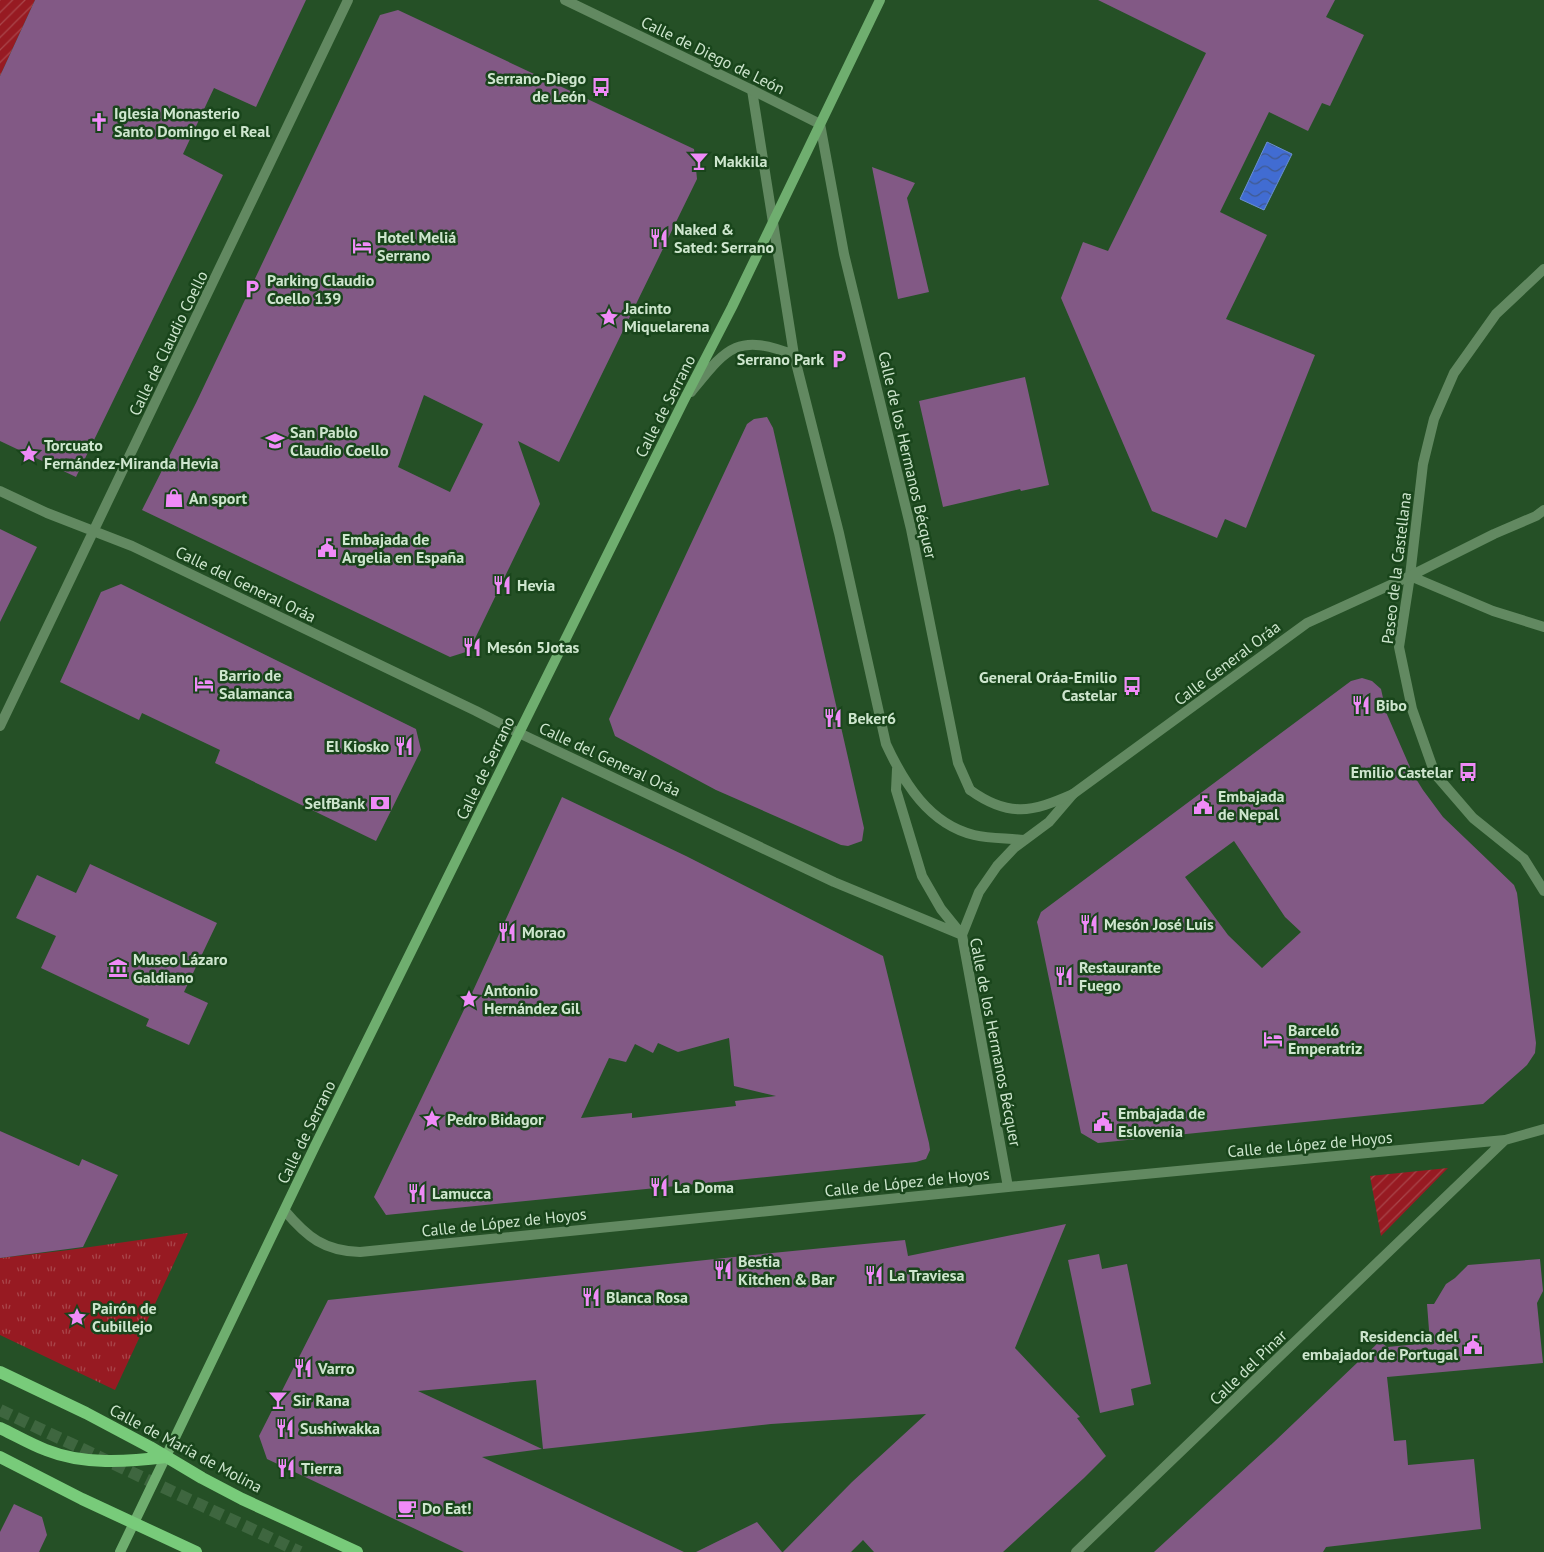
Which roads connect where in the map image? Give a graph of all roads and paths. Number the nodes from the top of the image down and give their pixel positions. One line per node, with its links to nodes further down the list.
1 (348, 0): 12 (street, Calle de Claudio Coello)
2 (565, 0): 4 (street, Calle de Diego de León)
3 (880, 0): 5 (main road, Calle de Serrano)
4 (752, 90): 5 (street, Calle de Diego de León); 6 (street, Calle de los Hermanos Bécquer)
5 (820, 124): 6 (main road, Calle de Serrano); 18 (street, Calle de los Hermanos Bécquer)
6 (772, 223): 8 (street, Calle de los Hermanos Bécquer); 9 (main road, Calle de Serrano)
7 (1544, 269): 13 (street, Paseo de la Castellana)
8 (794, 355): 9 (street); 17 (street, Calle de los Hermanos Bécquer)
9 (683, 402): 16 (main road, Calle de Serrano)
10 (0, 491): 12 (street, Calle del General Oráa)
11 (1544, 510): 13 (street, Calle General Oráa)
12 (94, 532): 15 (street, Calle de Claudio Coello); 16 (street, Calle del General Oráa)
13 (1410, 576): 14 (street); 18 (street, Calle General Oráa); 20 (street, Paseo de la Castellana)
14 (1544, 627)
15 (0, 726)
16 (519, 733): 21 (street, Calle del General Oráa); 25 (main road, Calle de Serrano)
17 (897, 768): 19 (street, Calle de los Hermanos Bécquer); 21 (street, Calle de los Hermanos Bécquer)
18 (1073, 794): 19 (street)
19 (1024, 840): 21 (street)
20 (1544, 891)
21 (962, 936): 24 (street, Calle de los Hermanos Bécquer)
22 (1544, 1129): 23 (street, Calle de López de Hoyos)
23 (1505, 1140): 24 (street, Calle de López de Hoyos); 34 (street, Calle del Pinar)
24 (1008, 1187): 25 (street, Calle de López de Hoyos)
25 (285, 1211): 29 (main road, Calle de Serrano)
26 (0, 1372): 29 (main road, Calle de María de Molina)
27 (0, 1428): 29 (main road)
28 (0, 1457): 30 (main road)
29 (166, 1457): 30 (main road, Calle de Serrano); 33 (main road, Calle de María de Molina)
30 (135, 1523): 31 (main road, Calle de Serrano); 32 (main road)
31 (120, 1552)
32 (196, 1552)
33 (357, 1552)
34 (1076, 1552)

